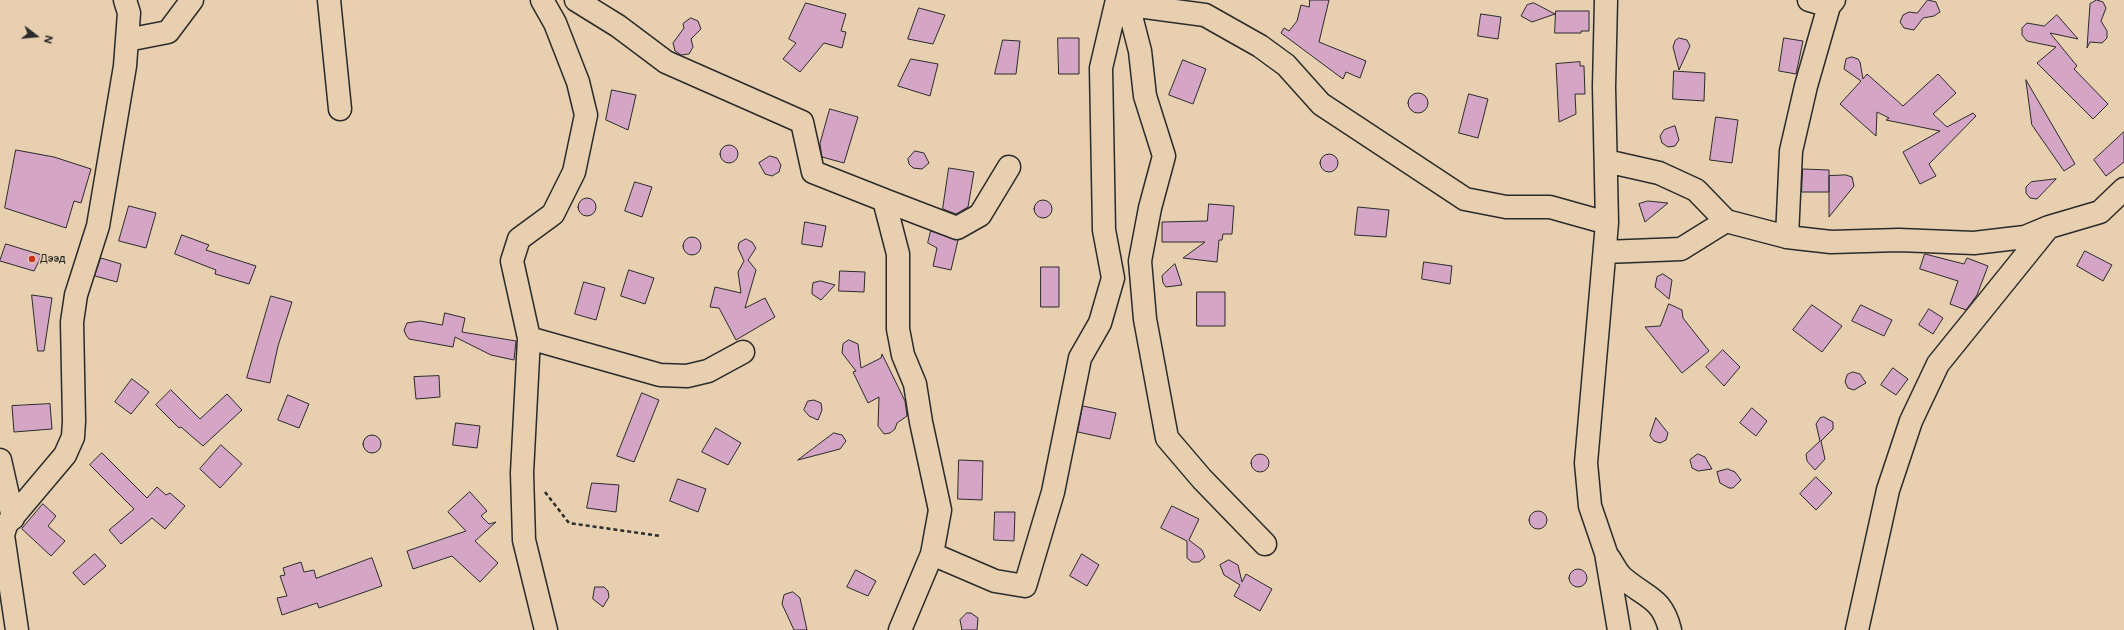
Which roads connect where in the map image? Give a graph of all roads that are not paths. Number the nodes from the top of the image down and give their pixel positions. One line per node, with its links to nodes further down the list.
1 (125, 0): 10 (street)
2 (192, 0): 10 (street)
3 (329, 0): 11 (street)
4 (542, 0): 21 (street)
5 (576, 0): 15 (street)
6 (1606, 0): 12 (street)
7 (1809, 0): 9 (street)
8 (1120, 1): 17 (street); 25 (street); 27 (street)
9 (1831, 3): 19 (street)
10 (127, 40): 24 (street)
11 (340, 109)
12 (1606, 161): 16 (street); 17 (street)
13 (1009, 167): 15 (street)
14 (2124, 189): 18 (street)
15 (884, 200): 27 (street)
16 (1726, 221): 19 (street); 20 (street)
17 (1607, 223): 20 (street)
18 (2049, 227): 19 (street); 33 (street)
19 (1787, 237)
20 (1605, 252): 26 (street)
21 (529, 338): 22 (street); 29 (street)
22 (743, 352)
23 (0, 460): 24 (street)
24 (12, 518): 28 (street)
25 (1265, 544)
26 (1606, 553): 31 (street); 32 (street)
27 (932, 554): 30 (street)
28 (17, 630)
29 (546, 630)
30 (900, 630)
31 (1619, 630)
32 (1670, 630)
33 (1857, 630)

